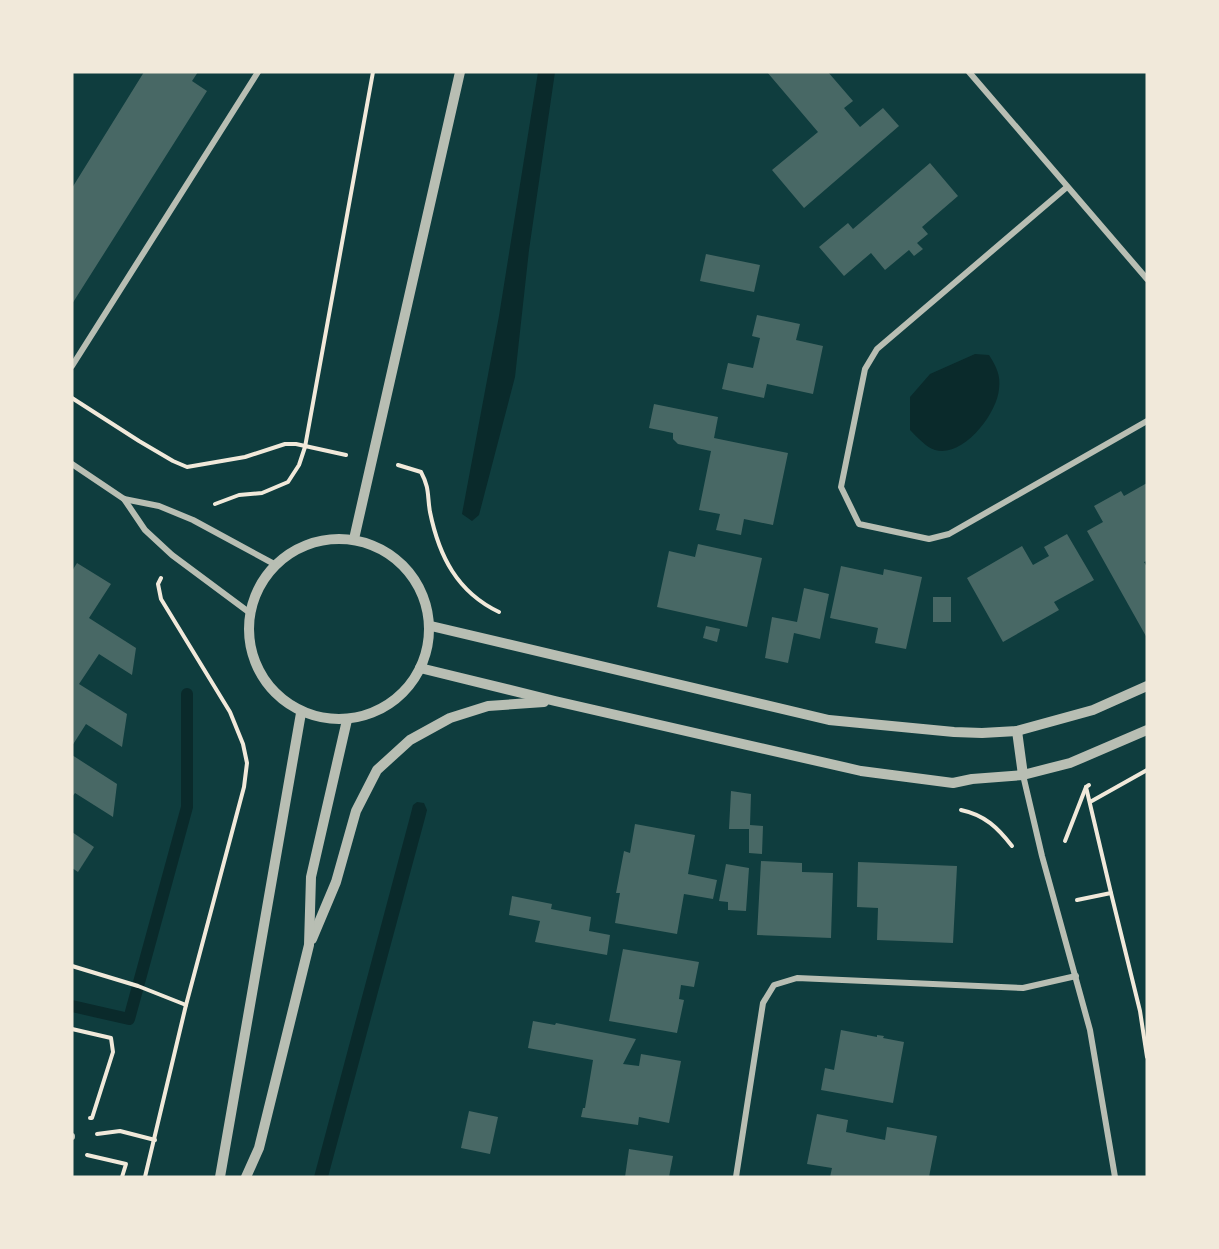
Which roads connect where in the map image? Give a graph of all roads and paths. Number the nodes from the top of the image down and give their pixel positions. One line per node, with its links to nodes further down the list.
1 (258, 72): 7 (street)
2 (373, 72): 10 (path)
3 (460, 72): 11 (street)
4 (969, 72): 5 (street)
5 (1067, 186): 6 (street); 9 (street)
6 (1147, 279)
7 (72, 366)
8 (72, 398): 10 (path)
9 (1147, 421)
10 (305, 447): 11 (path); 14 (path)
11 (372, 460): 15 (street); 19 (path)
12 (72, 464): 13 (street)
13 (124, 499): 14 (street); 16 (street)
14 (193, 520): 17 (street)
15 (354, 540): 17 (street); 20 (street)
16 (172, 555): 18 (street); 37 (path)
17 (276, 565): 18 (street)
18 (250, 613): 24 (street)
19 (508, 615)
20 (431, 626): 21 (street); 27 (street)
21 (420, 668): 23 (street); 25 (street)
22 (1147, 686): 27 (street)
23 (555, 701): 29 (street); 34 (street)
24 (301, 713): 25 (street); 46 (street)
25 (347, 720): 34 (street)
26 (1147, 730): 29 (street)
27 (1017, 731): 29 (street)
28 (1147, 770): 31 (path)
29 (1023, 775): 33 (street)
30 (1086, 787): 31 (path)
31 (1090, 802): 32 (path)
32 (1111, 893): 33 (path); 39 (path)
33 (1056, 905): 36 (street)
34 (309, 945): 47 (street)
35 (72, 966): 37 (path)
36 (1076, 976): 48 (street); 49 (street)
37 (186, 1005): 42 (path)
38 (72, 1029): 40 (path)
39 (1147, 1057)
40 (82, 1121)
41 (72, 1137): 42 (path)
42 (155, 1140): 45 (path)
43 (83, 1154): 44 (path)
44 (122, 1177)
45 (145, 1177)
46 (220, 1177)
47 (246, 1177)
48 (736, 1177)
49 (1115, 1177)

